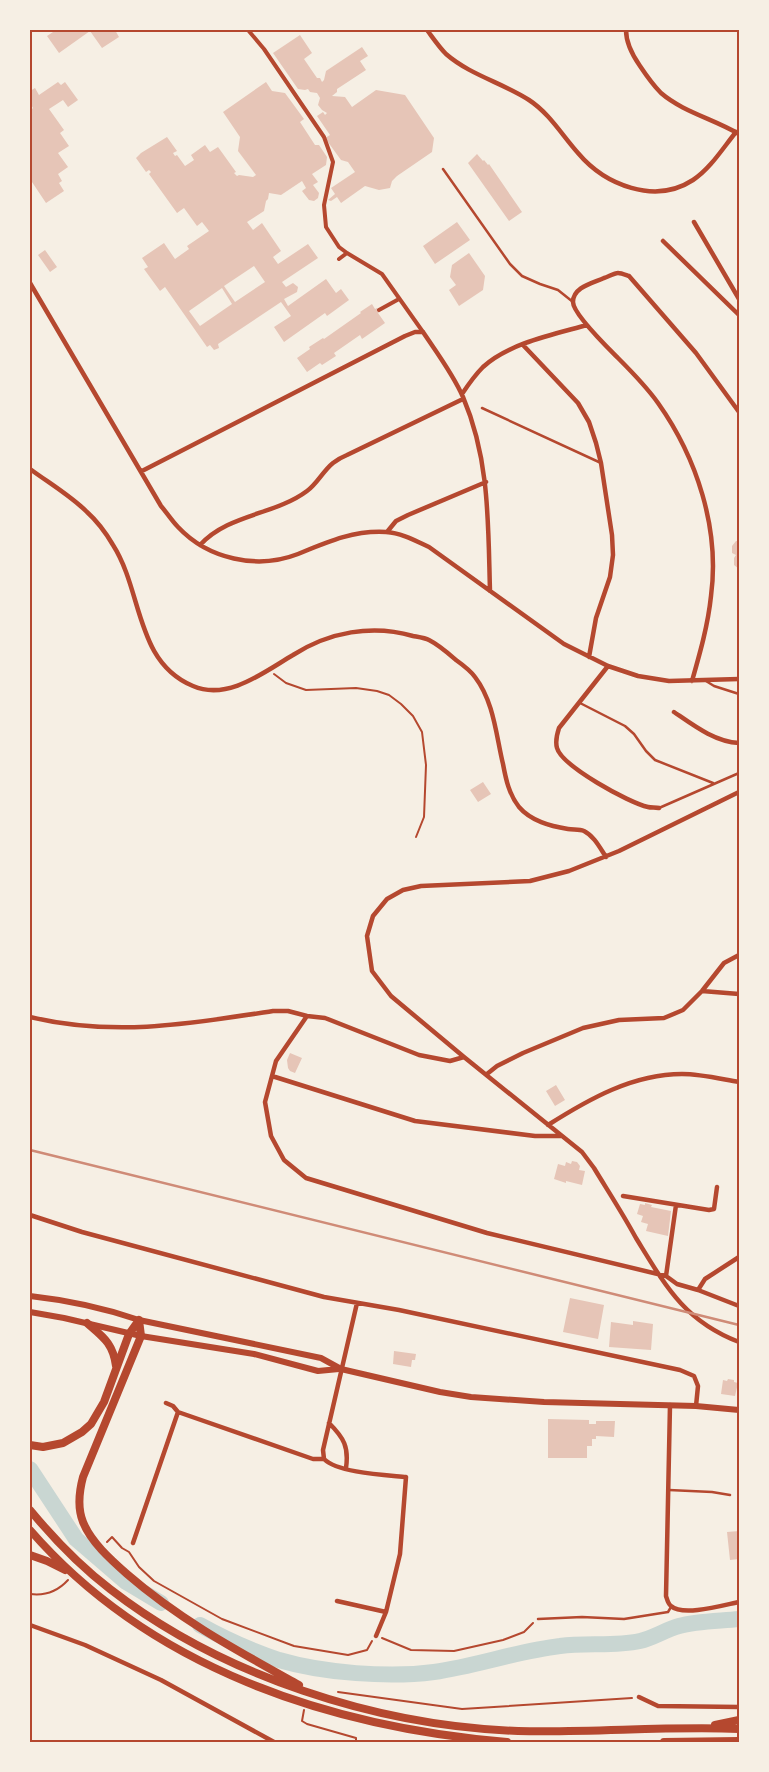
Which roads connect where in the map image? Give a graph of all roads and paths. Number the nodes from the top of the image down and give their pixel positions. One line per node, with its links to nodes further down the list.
1 (248, 30): 8 (street)
2 (427, 30): 4 (street)
3 (626, 30): 4 (street)
4 (737, 133)
5 (443, 169): 13 (lane)
6 (694, 222): 12 (street)
7 (663, 241): 15 (street)
8 (347, 253): 9 (street); 11 (street)
9 (339, 259)
10 (30, 283): 24 (street)
11 (399, 299): 14 (street); 17 (street)
12 (739, 299)
13 (573, 302): 16 (street); 21 (street)
14 (379, 310)
15 (739, 315)
16 (587, 325): 18 (street); 33 (street)
17 (423, 332): 19 (street); 24 (street)
18 (523, 345): 19 (street); 22 (street)
19 (462, 396): 25 (street); 27 (street)
20 (482, 408): 22 (lane)
21 (739, 412)
22 (601, 463): 29 (street)
23 (30, 470): 44 (street)
24 (142, 471): 27 (street)
25 (486, 482): 26 (street); 28 (street)
26 (387, 532): 27 (street); 28 (street)
27 (200, 545)
28 (490, 591): 29 (street)
29 (589, 658): 30 (street)
30 (608, 666): 33 (street); 36 (street)
31 (278, 677): 43 (path)
32 (739, 679): 34 (street)
33 (692, 681): 34 (street)
34 (706, 681): 35 (lane)
35 (739, 694)
36 (579, 702): 40 (lane); 42 (street)
37 (674, 712): 38 (street)
38 (739, 744)
39 (739, 773): 40 (lane)
40 (713, 783): 42 (lane)
41 (739, 792): 44 (street)
42 (659, 808)
43 (416, 838)
44 (606, 857): 50 (street)
45 (739, 954): 46 (street)
46 (702, 991): 47 (street); 51 (street)
47 (739, 994)
48 (307, 1016): 49 (street); 50 (street); 52 (street)
49 (30, 1017)
50 (464, 1057): 51 (street)
51 (487, 1074): 54 (street)
52 (272, 1076): 55 (street); 61 (street)
53 (739, 1082): 54 (street)
54 (548, 1125): 55 (street)
55 (562, 1136): 71 (street)
56 (717, 1187): 58 (street)
57 (623, 1196): 58 (street)
58 (676, 1205): 61 (street)
59 (30, 1215): 64 (street)
60 (739, 1257): 62 (street)
61 (666, 1276): 62 (street)
62 (698, 1290): 65 (street)
63 (30, 1296): 67 (main road)
64 (357, 1304): 73 (street); 76 (street)
65 (739, 1306)
66 (30, 1312): 68 (main road)
67 (139, 1320): 69 (highway); 70 (highway); 73 (main road)
68 (87, 1323): 69 (main road); 72 (highway)
69 (129, 1334): 70 (main road); 72 (highway)
70 (141, 1336): 73 (main road); 100 (highway)
71 (739, 1342)
72 (117, 1368): 80 (highway)
73 (341, 1369): 75 (main road); 79 (street)
74 (166, 1403): 78 (street)
75 (670, 1405): 76 (main road); 83 (street)
76 (696, 1406): 77 (main road)
77 (739, 1410)
78 (178, 1412): 81 (street); 87 (street)
79 (329, 1423): 81 (street); 82 (street)
80 (30, 1445)
81 (324, 1459): 82 (street)
82 (346, 1468): 95 (street)
83 (669, 1490): 84 (lane); 94 (street)
84 (730, 1495)
85 (30, 1510): 100 (highway)
86 (30, 1530): 90 (highway)
87 (133, 1543)
88 (102, 1546): 98 (path)
89 (30, 1555): 90 (highway)
90 (72, 1577): 91 (path); 110 (highway)
91 (30, 1594)
92 (337, 1601): 95 (street)
93 (739, 1602): 94 (street)
94 (671, 1607): 96 (lane)
95 (386, 1612): 98 (street)
96 (538, 1619): 98 (path)
97 (30, 1625): 108 (street)
98 (376, 1636)
99 (337, 1692): 101 (path)
100 (318, 1696): 105 (highway)
101 (639, 1697): 103 (street)
102 (305, 1707): 109 (path)
103 (739, 1707)
104 (739, 1720): 105 (highway)
105 (701, 1727): 106 (highway)
106 (739, 1729)
107 (739, 1741): 111 (highway)
108 (274, 1742)
109 (356, 1742)
110 (507, 1742)
111 (664, 1742)

